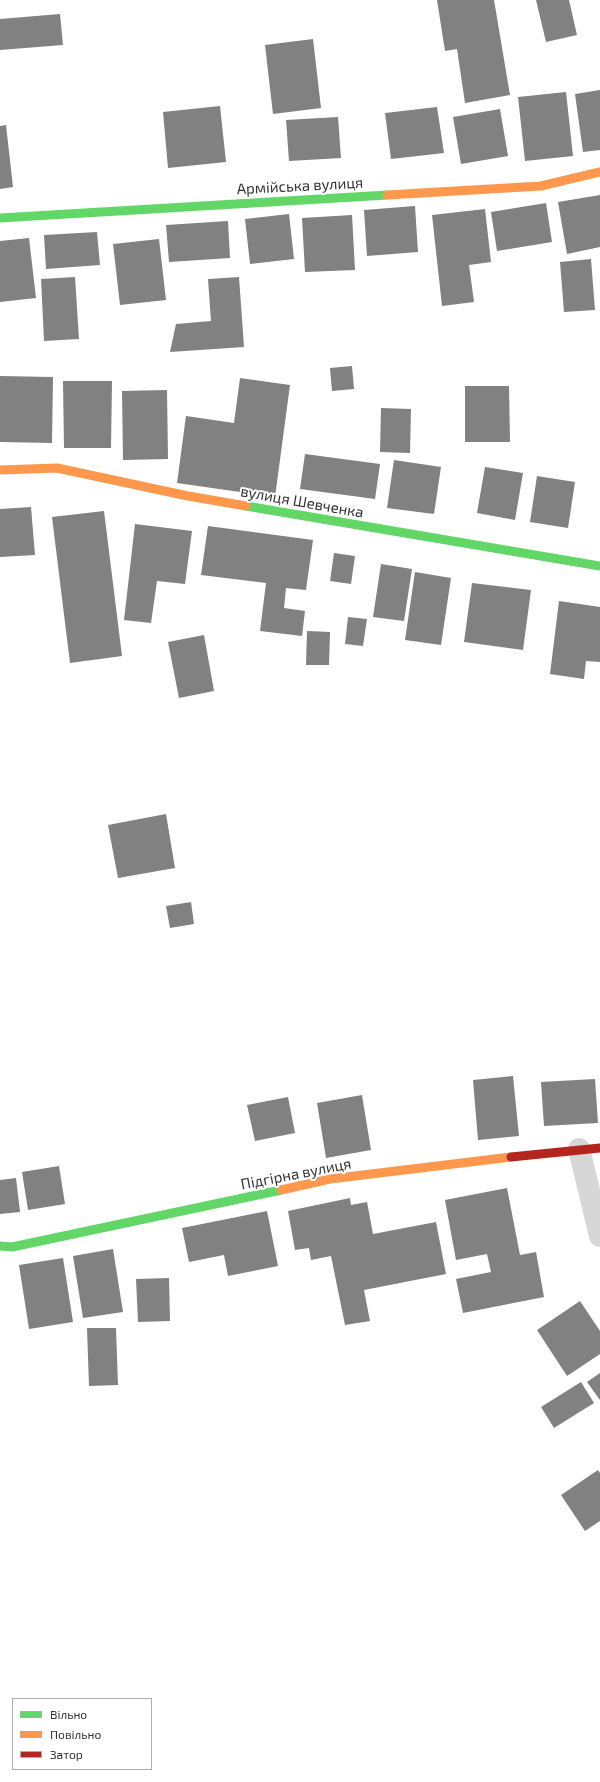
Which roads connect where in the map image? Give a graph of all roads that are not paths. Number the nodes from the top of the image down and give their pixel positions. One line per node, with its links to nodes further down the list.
1 (600, 172): 2 (street, Армійська вулиця)
2 (0, 218)
3 (0, 470): 4 (street, вулиця Шевченка)
4 (600, 566)
5 (590, 1148): 6 (street); 7 (street, Підгірна вулиця)
6 (600, 1236)
7 (0, 1246)

